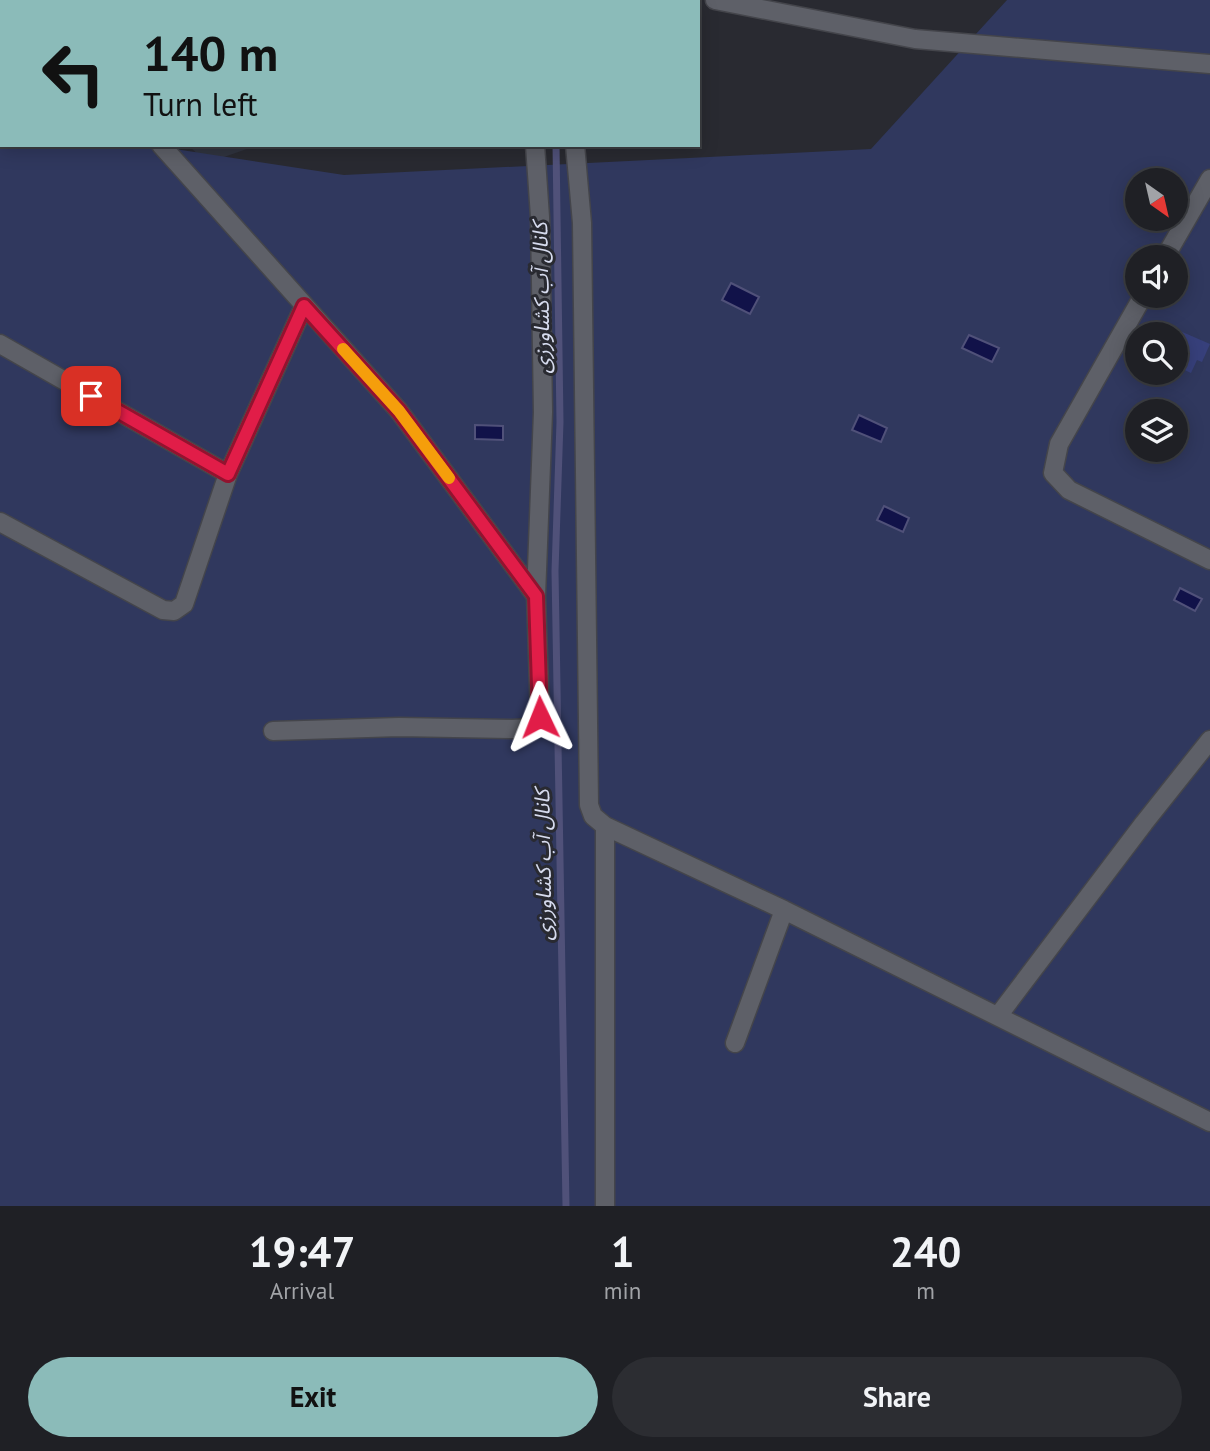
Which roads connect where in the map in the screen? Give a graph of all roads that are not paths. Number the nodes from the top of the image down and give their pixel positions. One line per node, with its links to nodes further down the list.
1 (715, 0): 2 (street)
2 (1210, 64)
3 (163, 147): 8 (street)
4 (535, 147): 14 (street)
5 (575, 147): 17 (street)
6 (1210, 179): 7 (street)
7 (1172, 245)
8 (304, 306): 11 (street); 14 (street)
9 (1136, 308): 13 (street)
10 (0, 344): 11 (street)
11 (228, 474): 12 (street)
12 (0, 522)
13 (1210, 560)
14 (536, 596): 15 (street)
15 (273, 731)
16 (1210, 740): 19 (street)
17 (605, 826): 18 (street); 22 (street)
18 (784, 910): 19 (street); 20 (street)
19 (998, 1016): 21 (street)
20 (735, 1043)
21 (1210, 1122)
22 (605, 1206)

